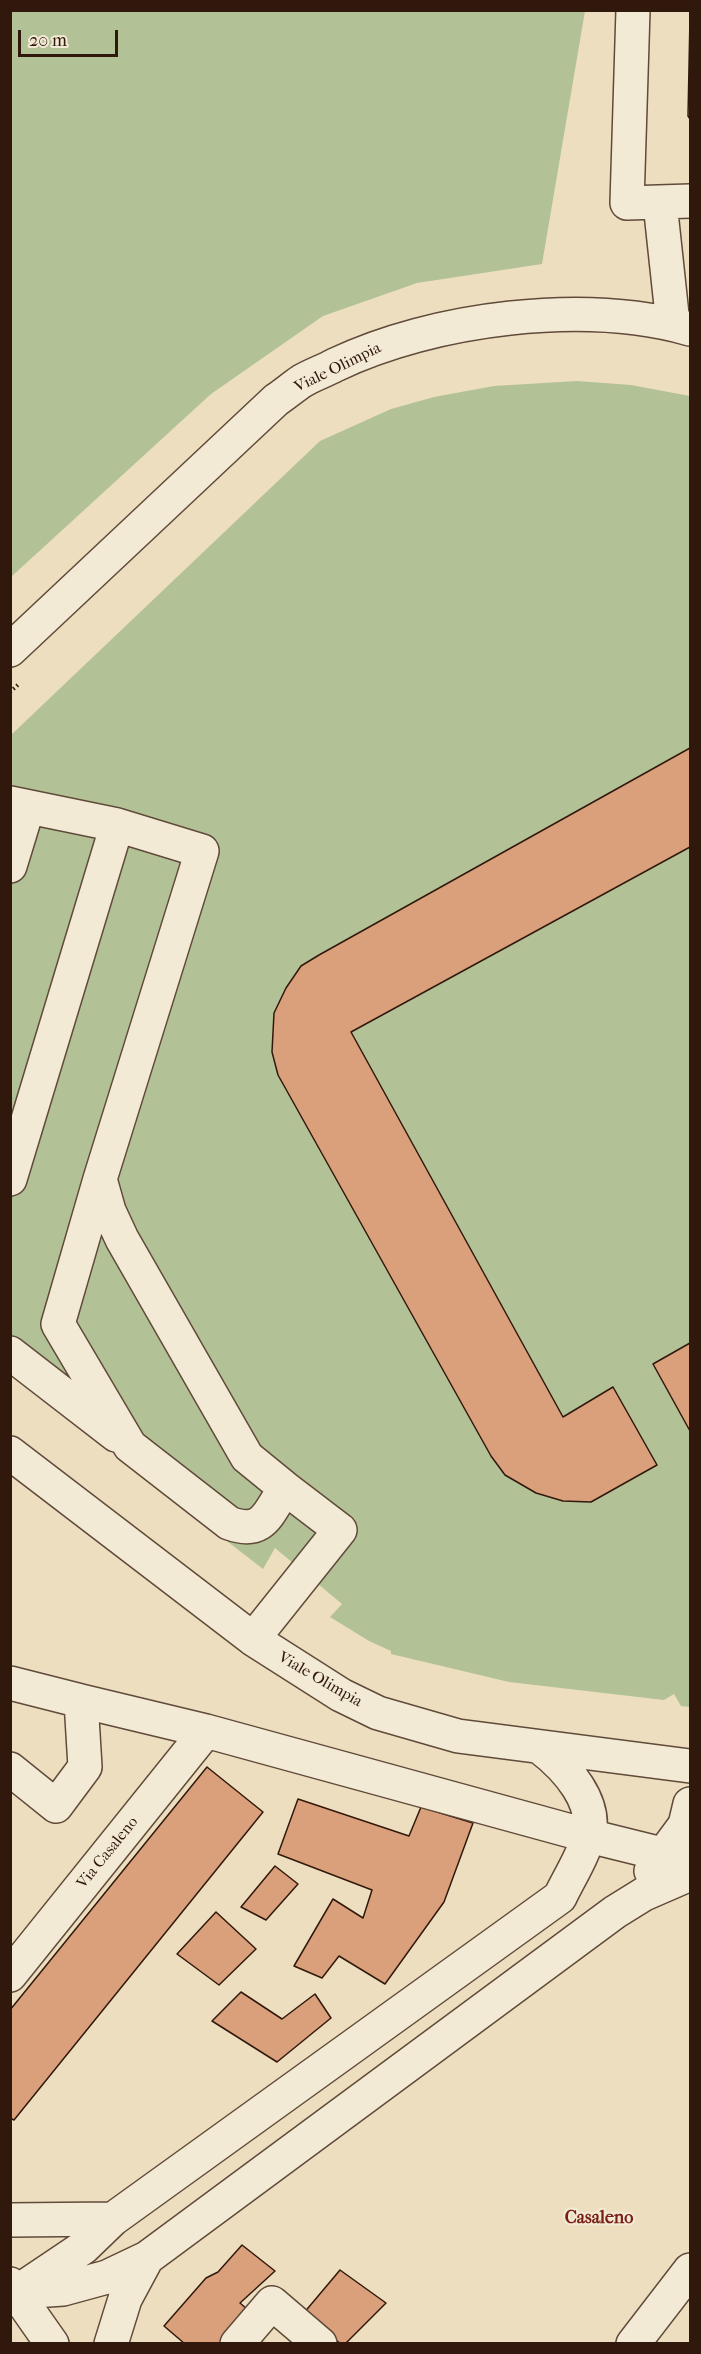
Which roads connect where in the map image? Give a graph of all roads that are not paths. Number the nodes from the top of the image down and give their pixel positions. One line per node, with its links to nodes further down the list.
1 (633, 10): 2 (street)
2 (675, 202): 3 (street)
3 (682, 327): 4 (street, Viale Olimpia)
4 (10, 650)
5 (19, 805): 6 (street); 7 (street)
6 (117, 825): 8 (street); 9 (street)
7 (10, 866)
8 (10, 1179)
9 (100, 1179): 11 (street); 13 (street)
10 (10, 1353): 11 (street)
11 (130, 1446): 13 (street)
12 (10, 1453): 14 (street, Viale Olimpia)
13 (285, 1488): 14 (street)
14 (253, 1640): 18 (street, Viale Olimpia)
15 (10, 1683): 16 (street)
16 (81, 1701): 17 (street); 20 (street)
17 (206, 1731): 22 (street); 24 (street, Via Casaleno)
18 (541, 1748): 19 (street, Viale Olimpia); 22 (street)
19 (690, 1766)
20 (10, 1768)
21 (690, 1804): 23 (street)
22 (589, 1836): 23 (street); 25 (street)
23 (682, 1863): 27 (street)
24 (10, 1974)
25 (113, 2219): 26 (street); 29 (street)
26 (10, 2220)
27 (147, 2258): 29 (street); 31 (street)
28 (690, 2270): 34 (street)
29 (14, 2288): 30 (street)
30 (52, 2343)
31 (111, 2343)
32 (237, 2343): 33 (street)
33 (320, 2343)
34 (633, 2343)

